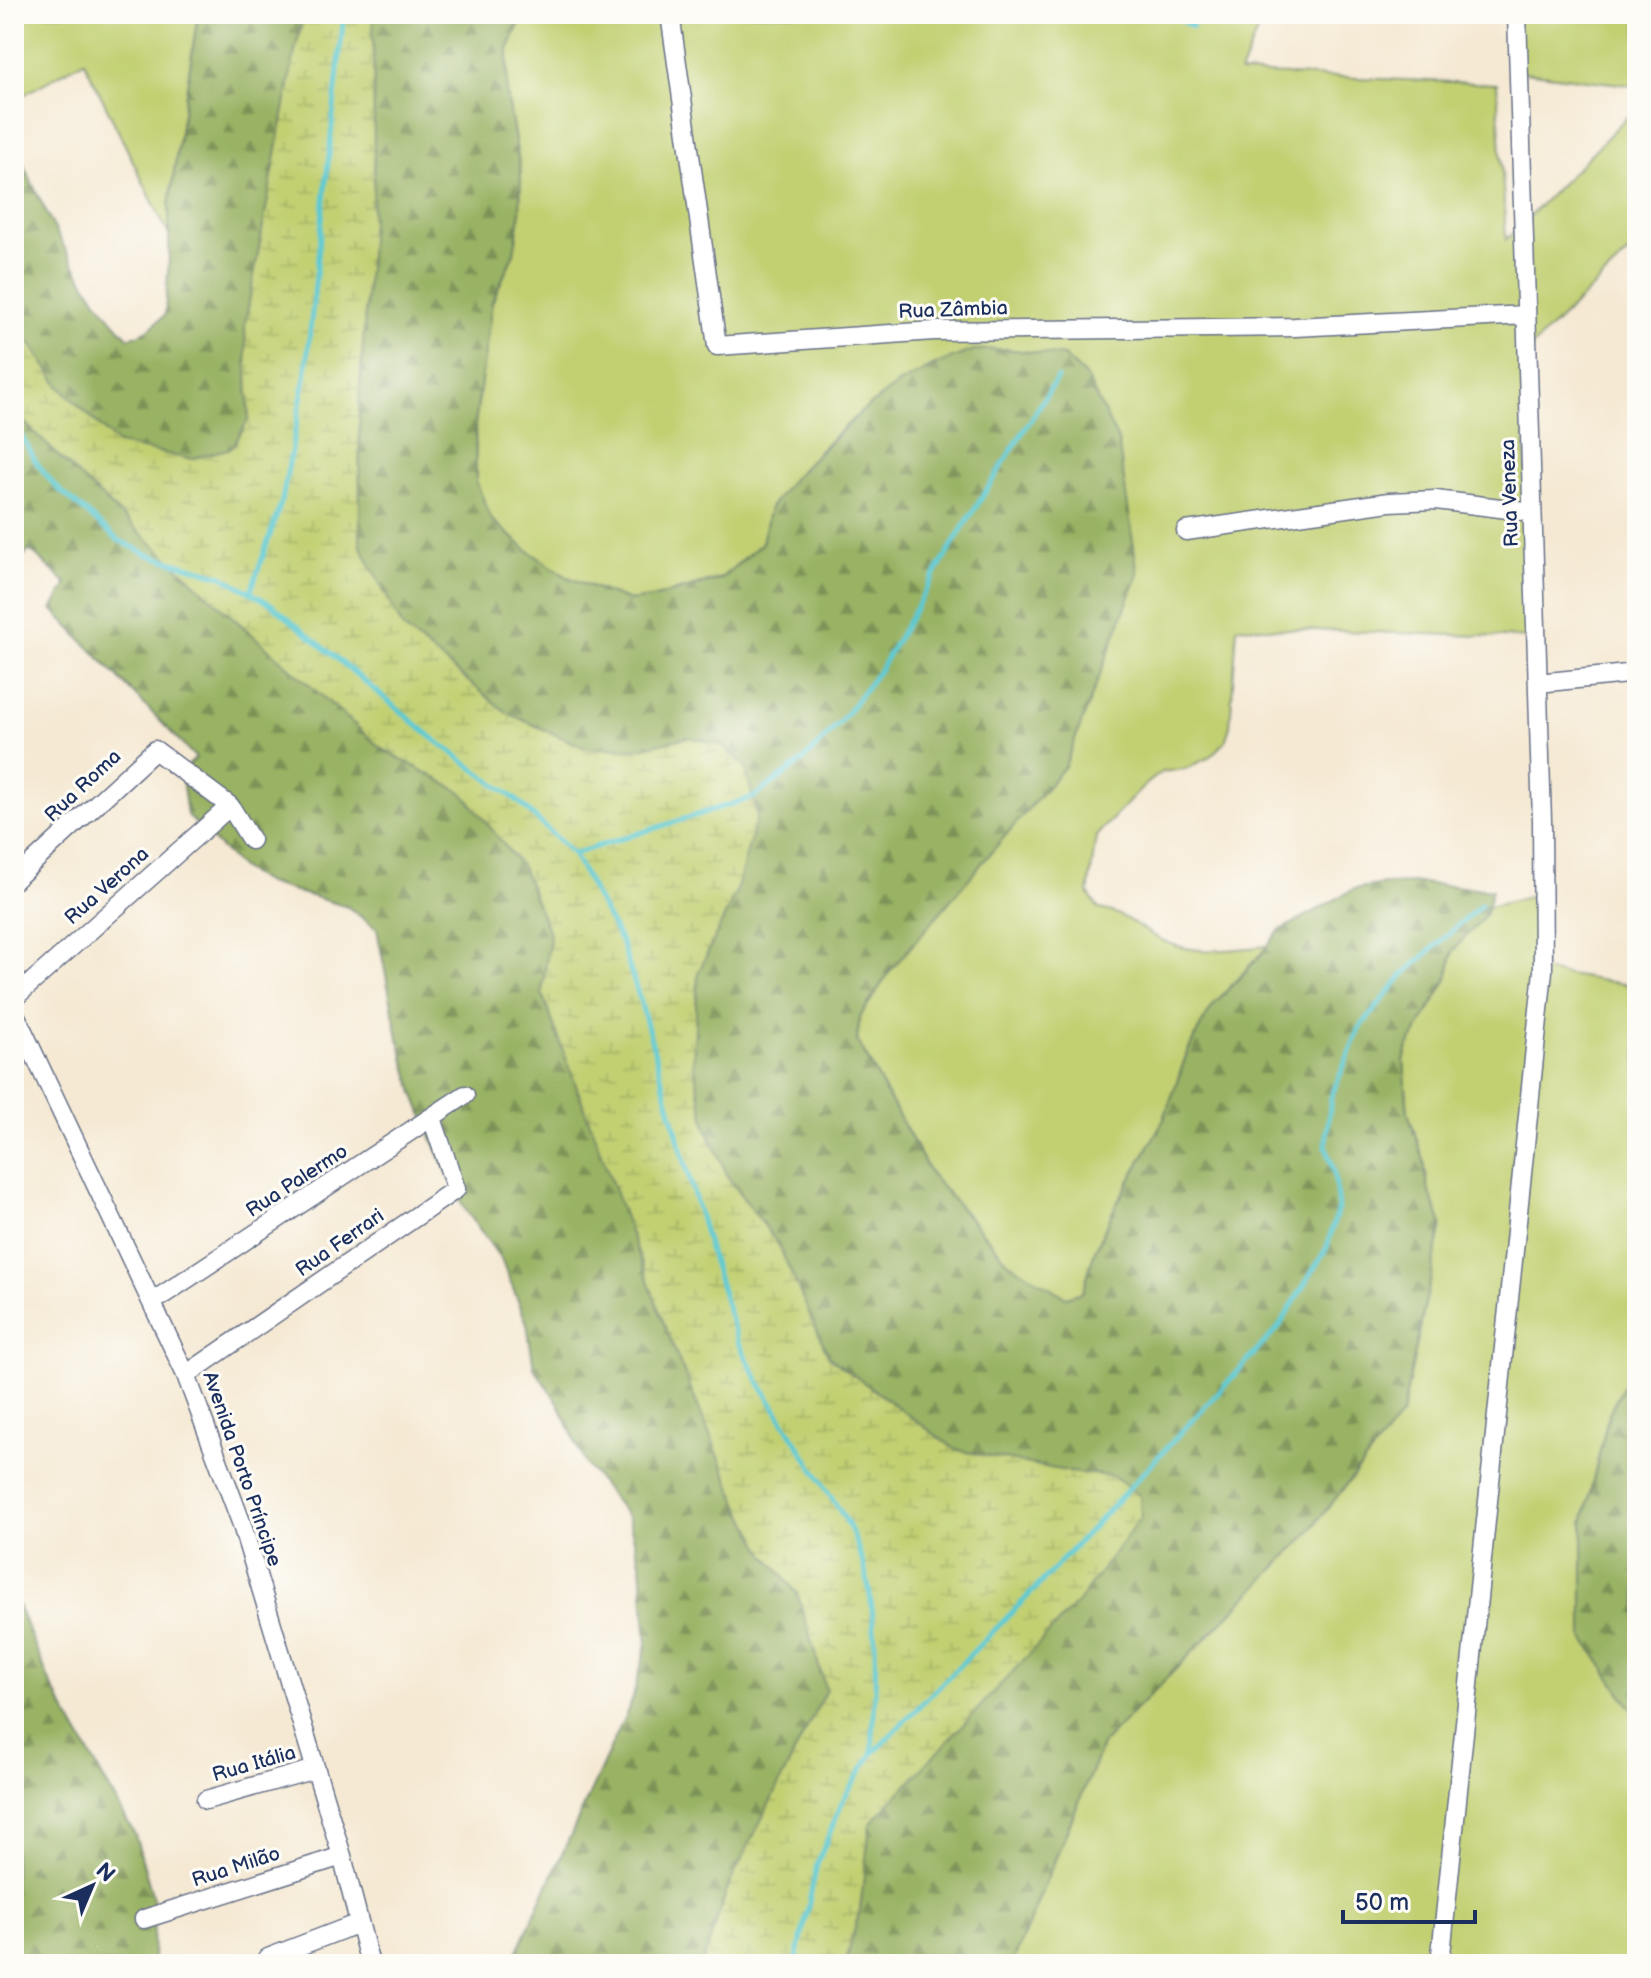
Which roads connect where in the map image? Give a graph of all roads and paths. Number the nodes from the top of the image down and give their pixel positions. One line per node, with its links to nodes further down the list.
1 (670, 14): 3 (street, Rua Zâmbia)
2 (1517, 14): 3 (street, Rua Veneza)
3 (1526, 315): 4 (street, Rua Veneza)
4 (1532, 512): 5 (street); 7 (street, Rua Veneza)
5 (1186, 531)
6 (1637, 673): 7 (street)
7 (1538, 683): 24 (street, Rua Veneza)
8 (230, 806): 9 (street, Rua Roma); 10 (street, Rua Roma); 11 (street, Rua Verona)
9 (251, 840)
10 (14, 880)
11 (14, 998)
12 (14, 1012): 15 (street, Avenida Porto Príncipe)
13 (465, 1095): 14 (street, Rua Palermo)
14 (432, 1118): 15 (street, Rua Palermo); 16 (street, Rua Ferrari)
15 (152, 1302): 16 (street, Avenida Porto Príncipe)
16 (186, 1375): 17 (street, Avenida Porto Príncipe)
17 (315, 1769): 18 (street, Rua Itália); 19 (street, Avenida Porto Príncipe)
18 (206, 1800)
19 (342, 1856): 20 (street, Rua Milão); 21 (street, Avenida Porto Príncipe)
20 (144, 1919)
21 (359, 1923): 22 (street); 23 (street, Avenida Porto Príncipe)
22 (268, 1958)
23 (370, 1964)
24 (1440, 1964)

